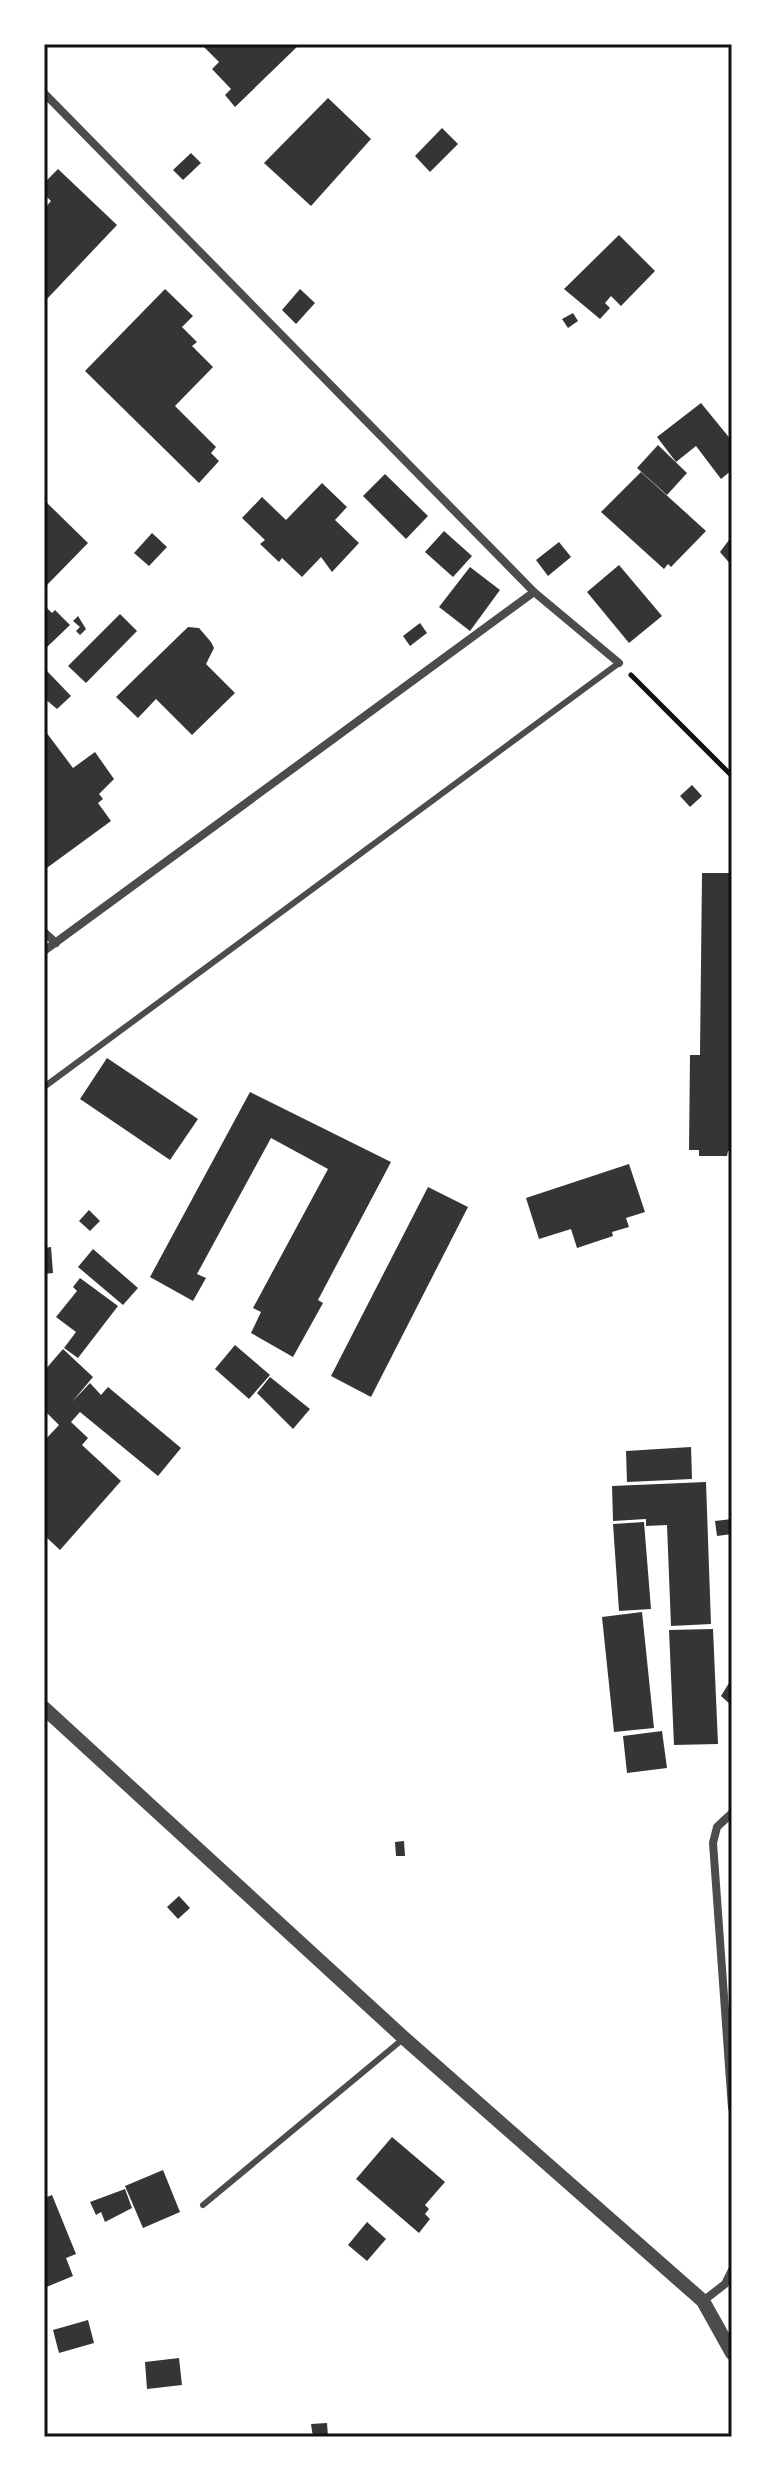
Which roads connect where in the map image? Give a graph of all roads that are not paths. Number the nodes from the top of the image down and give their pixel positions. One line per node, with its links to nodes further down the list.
1 (44, 93): 2 (street)
2 (534, 592): 3 (street); 5 (street)
3 (619, 663): 7 (lane)
4 (44, 932): 5 (street)
5 (56, 943): 6 (street)
6 (44, 951)
7 (44, 1087)
8 (44, 1708): 10 (street)
9 (732, 1813): 11 (street)
10 (404, 2038): 12 (lane); 14 (street)
11 (732, 2108)
12 (203, 2205)
13 (732, 2270): 14 (street)
14 (703, 2301): 15 (street)
15 (732, 2353)

